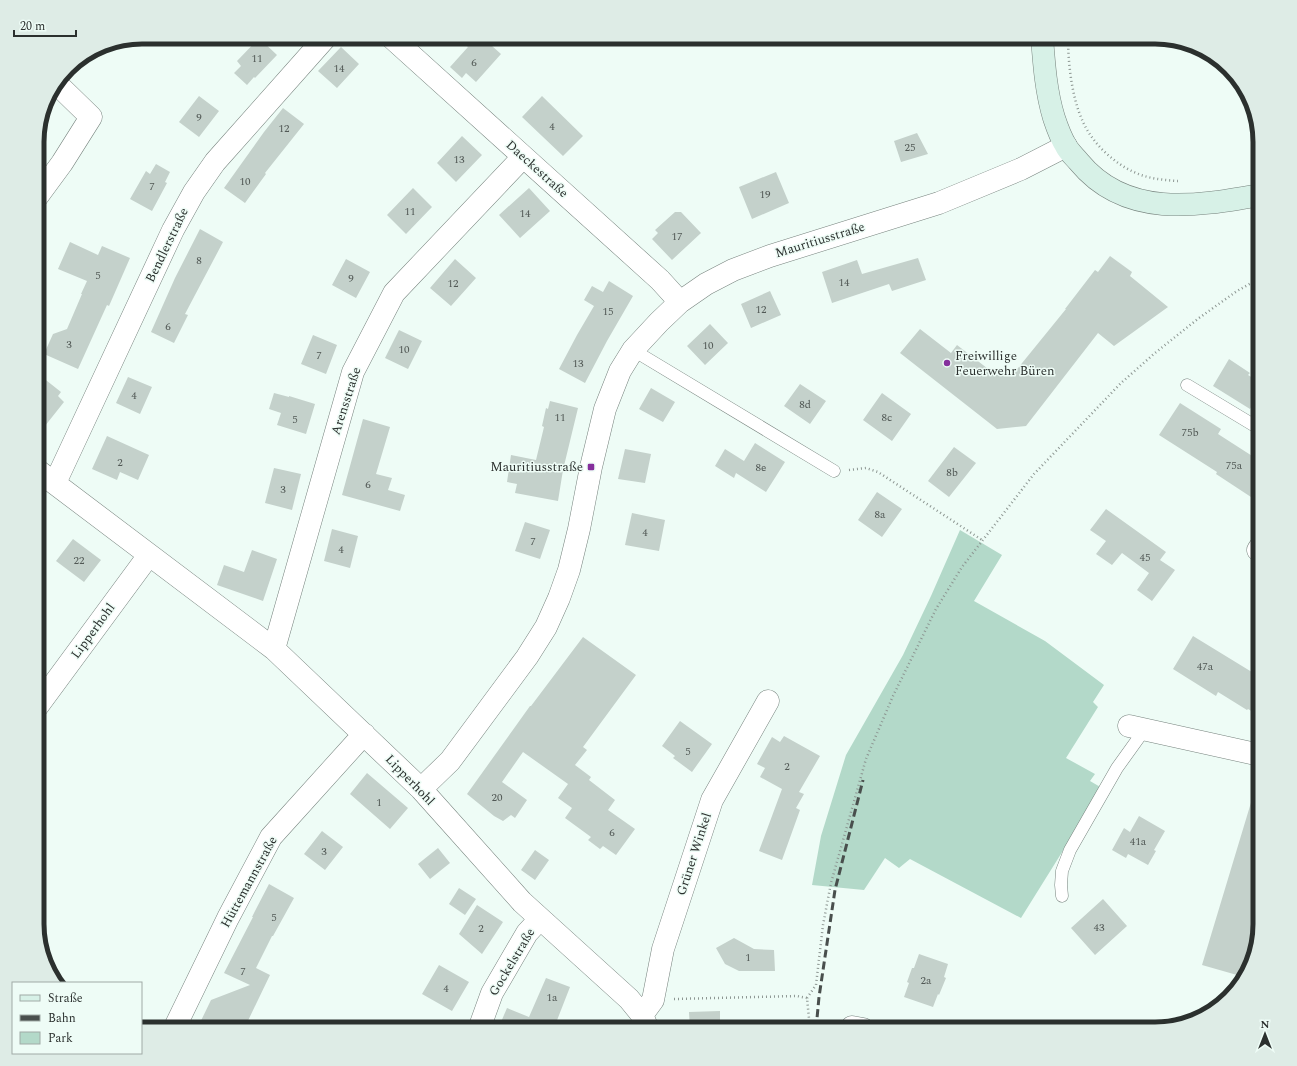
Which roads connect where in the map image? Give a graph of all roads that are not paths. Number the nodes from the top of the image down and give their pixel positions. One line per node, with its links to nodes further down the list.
1 (320, 44): 15 (street, Bendlerstraße)
2 (399, 44): 6 (street, Daeckestraße)
3 (1043, 44): 5 (main road)
4 (60, 87): 7 (street)
5 (1066, 146): 8 (main road); 9 (street, Mauritiusstraße)
6 (523, 157): 9 (street, Daeckestraße); 17 (street, Arensstraße)
7 (44, 187)
8 (1253, 196)
9 (680, 302): 10 (street, Mauritiusstraße)
10 (634, 350): 13 (lane); 23 (street, Mauritiusstraße)
11 (1187, 385): 12 (lane)
12 (1253, 424)
13 (834, 471)
14 (44, 475): 15 (street, Lipperhohl)
15 (55, 483): 16 (street, Lipperhohl)
16 (149, 555): 17 (street, Lipperhohl); 18 (street, Lipperhohl)
17 (274, 649): 21 (street, Lipperhohl)
18 (44, 698)
19 (768, 701): 26 (street, Grüner Winkel)
20 (1137, 727): 22 (street); 24 (lane)
21 (364, 734): 23 (street, Lipperhohl); 27 (street, Hüttemannstraße)
22 (1253, 753)
23 (421, 789): 25 (street, Lipperhohl)
24 (1062, 896)
25 (540, 919): 26 (street, Lipperhohl); 28 (street, Gockelstraße)
26 (648, 1015)
27 (177, 1022)
28 (482, 1022)

